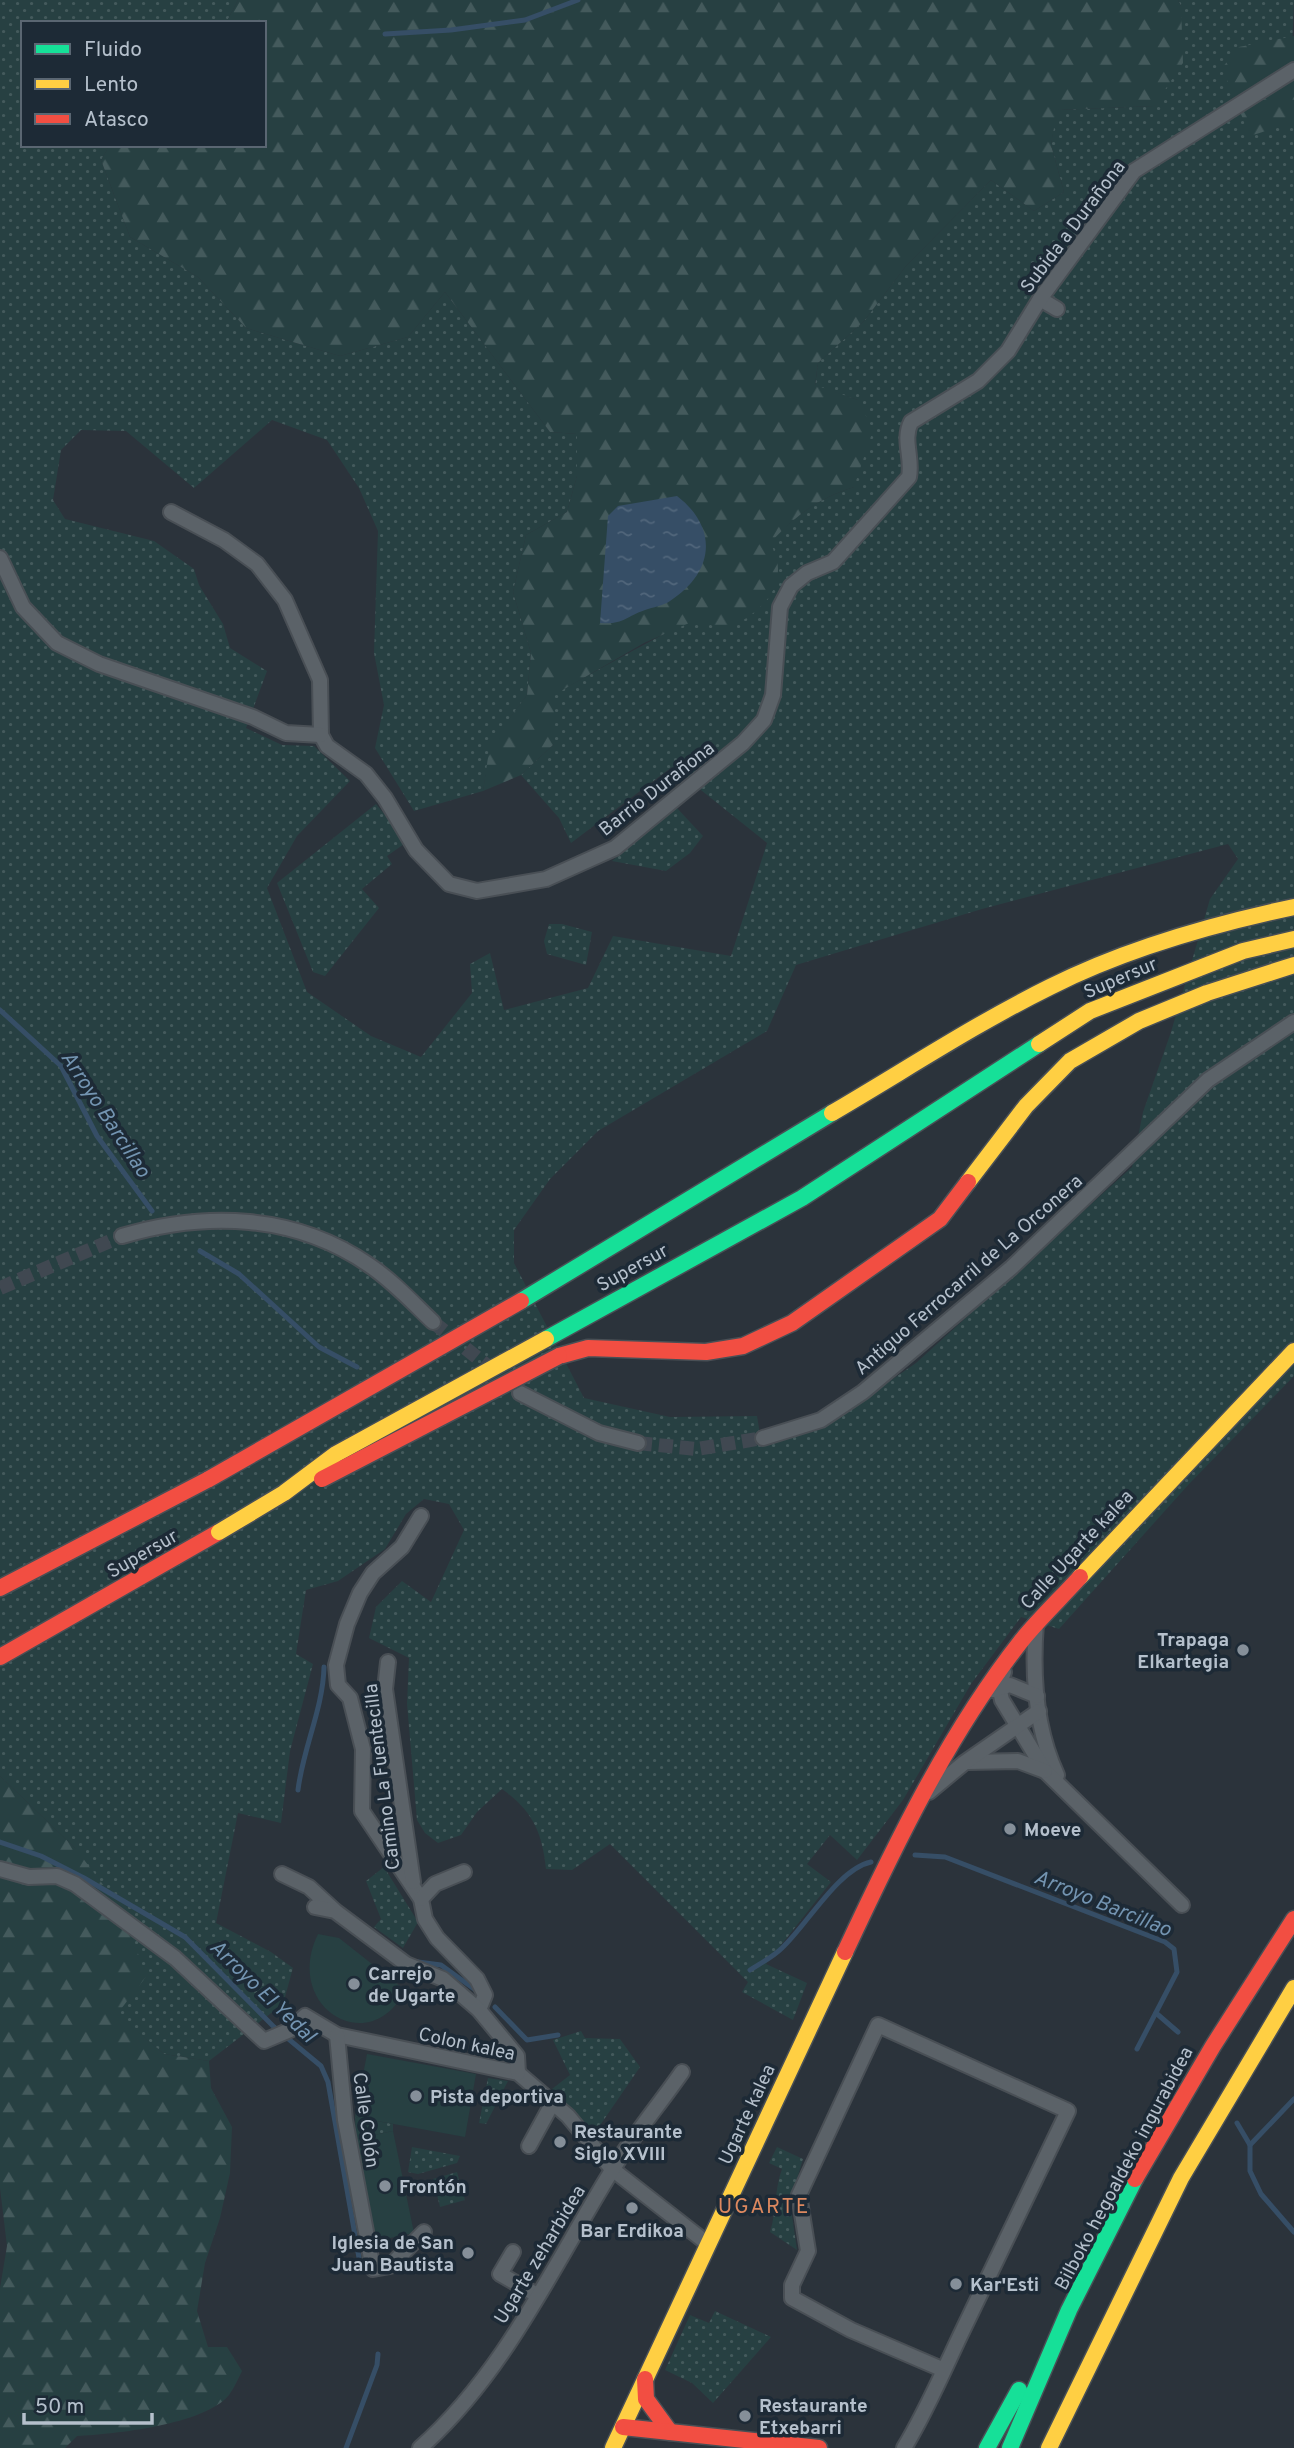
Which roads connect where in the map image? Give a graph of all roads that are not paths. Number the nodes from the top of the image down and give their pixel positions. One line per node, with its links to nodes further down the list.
1 (1294, 70): 2 (street, Subida a Durañona)
2 (1040, 299): 3 (street); 4 (street, Subida a Durañona)
3 (1057, 309)
4 (912, 464): 7 (street, Barrio Durañona)
5 (171, 512): 7 (street)
6 (0, 558): 7 (street)
7 (321, 735)
8 (1294, 907): 20 (main road, Supersur, bridge)
9 (1294, 939): 18 (main road, Supersur, bridge)
10 (1294, 965): 18 (main road, bridge)
11 (1294, 1022): 16 (street, Antiguo Ferrocarril de La Orconera)
12 (122, 1236): 13 (street)
13 (433, 1322)
14 (1294, 1351): 21 (main road, Calle Ugarte kalea)
15 (520, 1393): 17 (street)
16 (763, 1438)
17 (638, 1443)
18 (284, 1493): 23 (main road, Supersur, bridge)
19 (421, 1516): 37 (street)
20 (0, 1588)
21 (1036, 1623): 22 (main road, Calle Ugarte kalea); 26 (street)
22 (1022, 1640): 25 (street); 29 (main road, Calle Ugarte kalea)
23 (0, 1657)
24 (388, 1662): 37 (street, Camino La Fuentecilla)
25 (999, 1686): 26 (street); 28 (street); 29 (street)
26 (1037, 1696): 27 (street)
27 (1039, 1712): 28 (street); 32 (street)
28 (1019, 1727): 30 (street); 31 (street)
29 (961, 1730): 33 (main road, Calle Ugarte kalea)
30 (964, 1763): 31 (street); 33 (street)
31 (1045, 1771): 32 (street)
32 (1065, 1792): 38 (street)
33 (919, 1800): 51 (main road, Ugarte kalea)
34 (0, 1869): 44 (street, Colon kalea)
35 (464, 1872): 37 (street)
36 (282, 1874): 40 (street)
37 (417, 1893): 43 (street)
38 (1182, 1905)
39 (315, 1907): 40 (street)
40 (335, 1911): 43 (street)
41 (1294, 1919): 53 (main road, Bilboko hegoaldeko ingurabidea)
42 (1294, 1988): 65 (main road)
43 (479, 2010): 46 (street)
44 (337, 2035): 46 (street, Colon kalea); 50 (street, Calle Colón)
45 (682, 2072): 49 (street, Ugarte zeharbidea)
46 (518, 2073): 47 (street, Colon kalea)
47 (552, 2104): 48 (street); 49 (street, Colon kalea)
48 (529, 2146)
49 (612, 2169): 51 (street, Colon kalea); 54 (street, Ugarte zeharbidea)
50 (424, 2232)
51 (708, 2244): 56 (main road, Ugarte kalea)
52 (513, 2252): 54 (street)
53 (1082, 2287): 63 (main road); 64 (main road, Bilboko hegoaldeko ingurabidea)
54 (537, 2295): 59 (street, Ugarte zeharbidea)
55 (944, 2371): 55 (street); 62 (street)
56 (645, 2379): 57 (main road, Ugarte kalea); 58 (main road)
57 (623, 2427): 58 (main road); 60 (main road, Ugarte kalea)
58 (670, 2432): 61 (main road)
59 (421, 2448)
60 (613, 2448)
61 (819, 2448)
62 (904, 2448)
63 (987, 2448)
64 (1010, 2448)
65 (1049, 2448)

